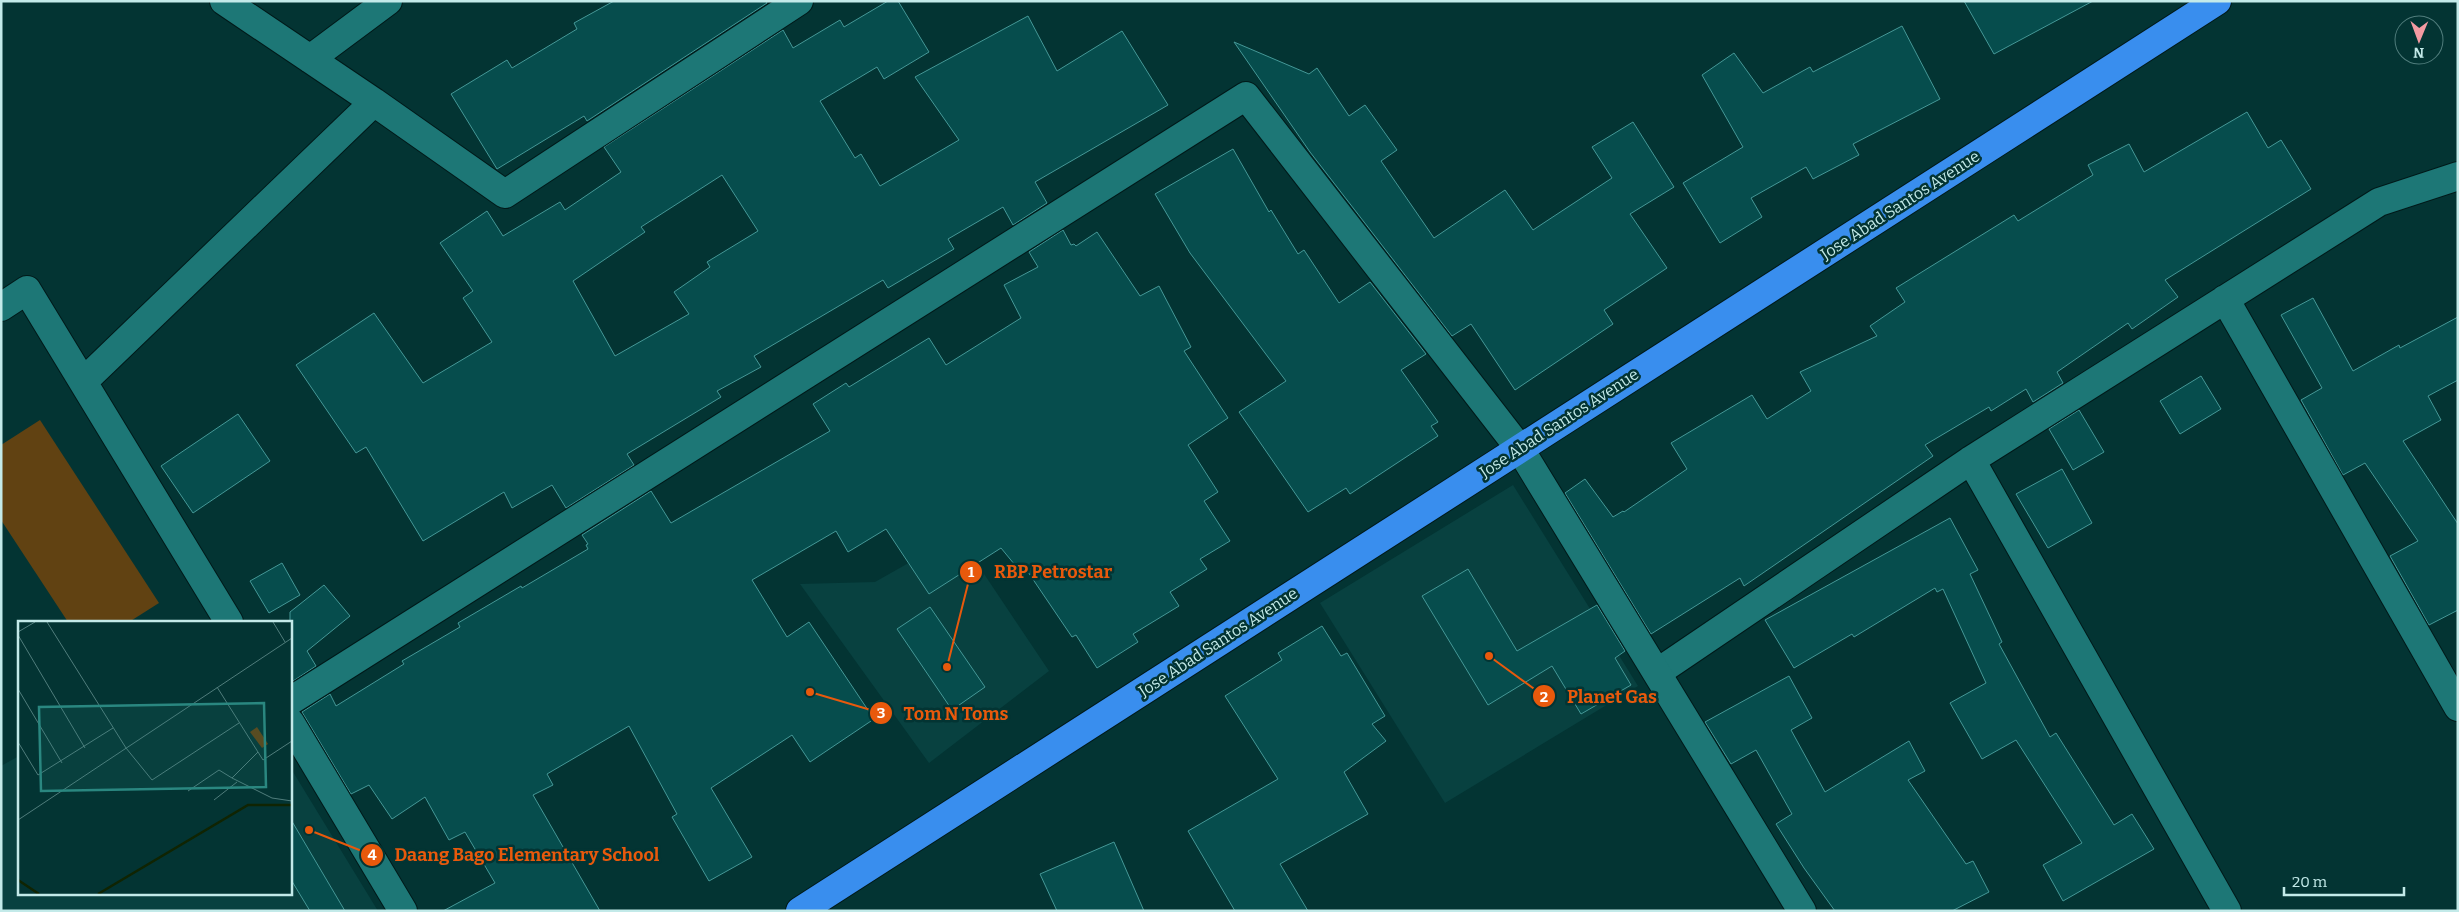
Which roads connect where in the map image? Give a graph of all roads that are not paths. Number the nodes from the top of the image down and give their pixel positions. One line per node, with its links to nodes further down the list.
1 (224, 1): 5 (street)
2 (388, 1): 5 (street)
3 (799, 1): 6 (street)
4 (2217, 1): 11 (highway, Jose Abad Santos Avenue)
5 (310, 59): 6 (street)
6 (374, 102): 10 (street)
7 (2458, 176): 8 (street)
8 (2225, 299): 12 (street); 16 (street)
9 (1, 306): 10 (street)
10 (83, 382): 13 (street)
11 (1520, 449): 14 (street); 15 (street); 19 (highway, Jose Abad Santos Avenue)
12 (1971, 460): 14 (street); 21 (street)
13 (228, 621)
14 (1658, 672): 20 (street)
15 (291, 700)
16 (2458, 707)
17 (291, 724): 18 (street)
18 (403, 911)
19 (800, 911)
20 (1802, 911)
21 (2227, 911)

